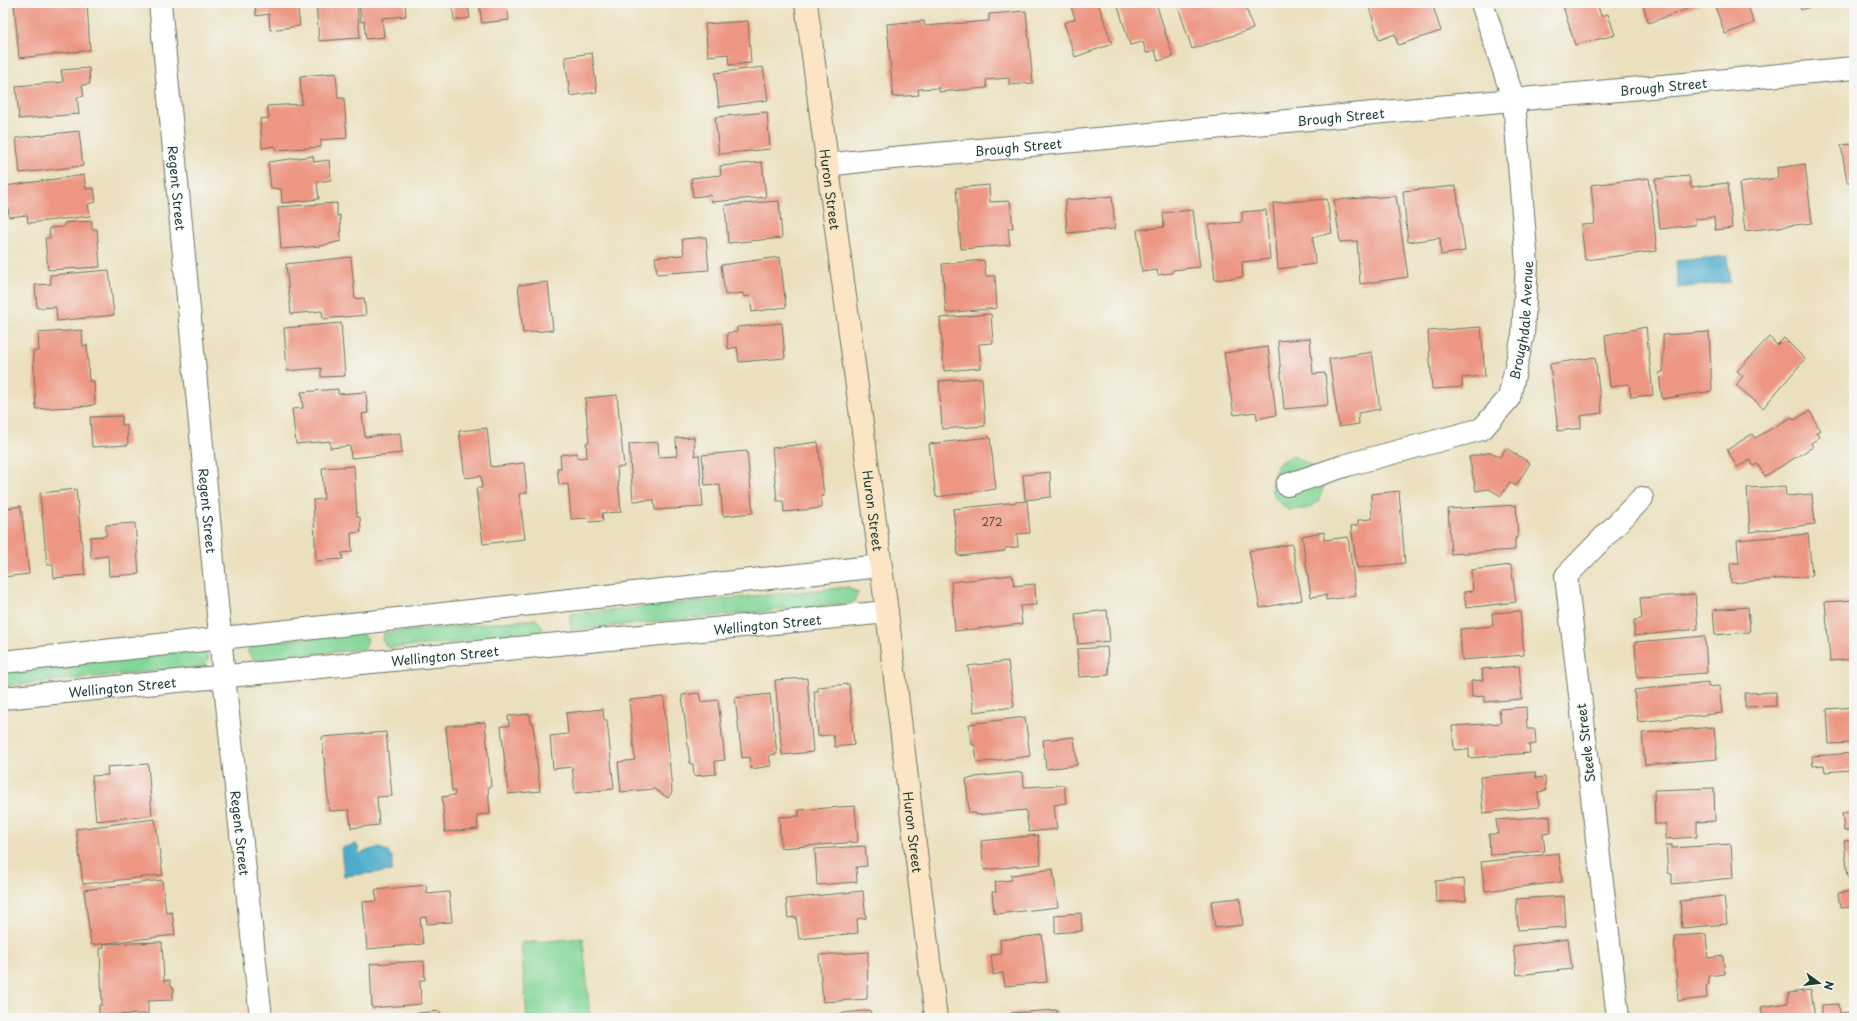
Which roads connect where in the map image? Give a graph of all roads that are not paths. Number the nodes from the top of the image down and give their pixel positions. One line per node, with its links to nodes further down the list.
1 (160, 3): 11 (street, Regent Street)
2 (806, 3): 6 (street, Huron Street)
3 (1482, 3): 5 (street, Broughdale Avenue)
4 (1854, 68): 5 (street, Brough Street)
5 (1514, 101): 6 (street, Brough Street); 7 (street, Broughdale Avenue)
6 (827, 165): 9 (street, Huron Street)
7 (1287, 485)
8 (1642, 498): 17 (street, Steele Street)
9 (880, 566): 10 (street, Huron Street); 11 (street)
10 (887, 612): 13 (street, Wellington Street); 16 (street, Huron Street)
11 (221, 638): 12 (street); 13 (street, Regent Street)
12 (3, 662)
13 (224, 677): 14 (street, Wellington Street); 15 (street, Regent Street)
14 (3, 698)
15 (261, 1018)
16 (936, 1018)
17 (1618, 1018)

